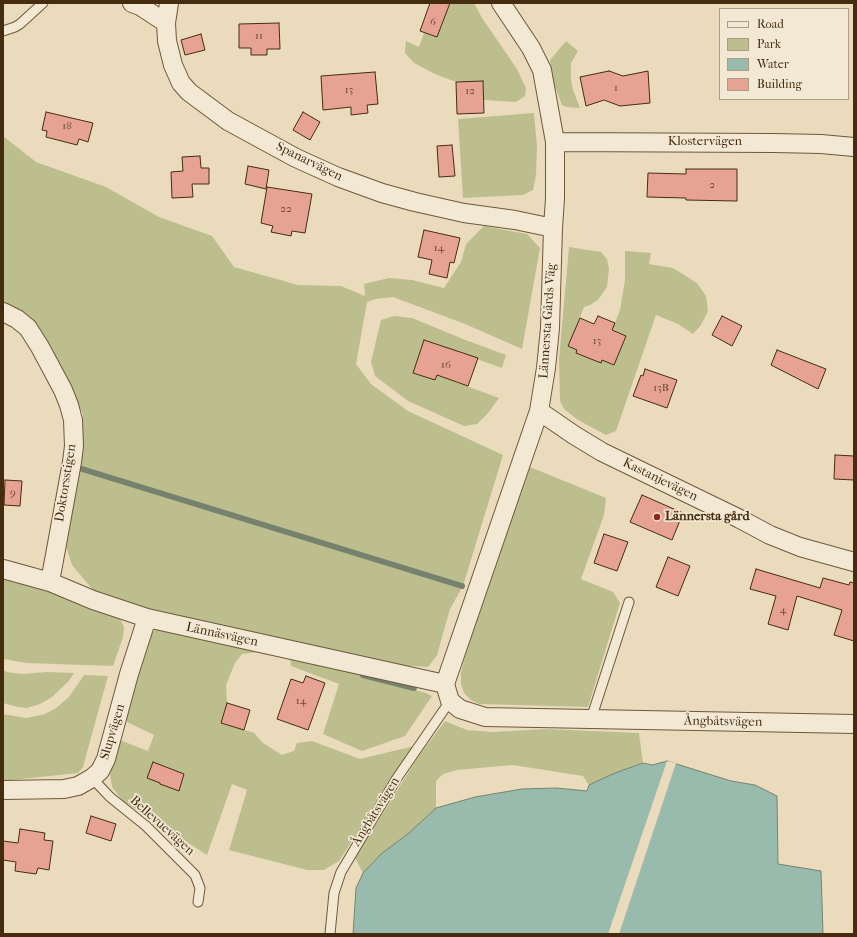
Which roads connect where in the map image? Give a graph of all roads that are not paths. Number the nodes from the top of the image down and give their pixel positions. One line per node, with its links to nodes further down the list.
1 (43, 3): 6 (lane)
2 (132, 3): 5 (street)
3 (169, 3): 5 (street, Spanarvägen)
4 (501, 3): 7 (street, Lännersta Gårds Väg)
5 (166, 23): 9 (street, Spanarvägen)
6 (3, 31)
7 (555, 142): 8 (street, Klostervägen); 9 (street, Lännersta Gårds Väg)
8 (854, 147)
9 (553, 228): 11 (street, Lännersta Gårds Väg)
10 (3, 312): 14 (street, Doktorsstigen)
11 (539, 411): 12 (street, Kastanjevägen); 17 (street, Lännersta Gårds Väg)
12 (854, 562)
13 (3, 569): 14 (street, Lännäsvägen)
14 (50, 582): 16 (street, Lännäsvägen)
15 (629, 602): 18 (lane)
16 (147, 618): 17 (street, Lännäsvägen); 20 (street, Slupvägen)
17 (448, 693): 18 (street, Ångbåtsvägen); 23 (lane, Ångbåtsvägen)
18 (591, 720): 19 (street, Ångbåtsvägen)
19 (854, 724)
20 (92, 778): 21 (street, Slupvägen); 22 (lane, Bellevuevägen)
21 (3, 790)
22 (198, 902)
23 (330, 934)

